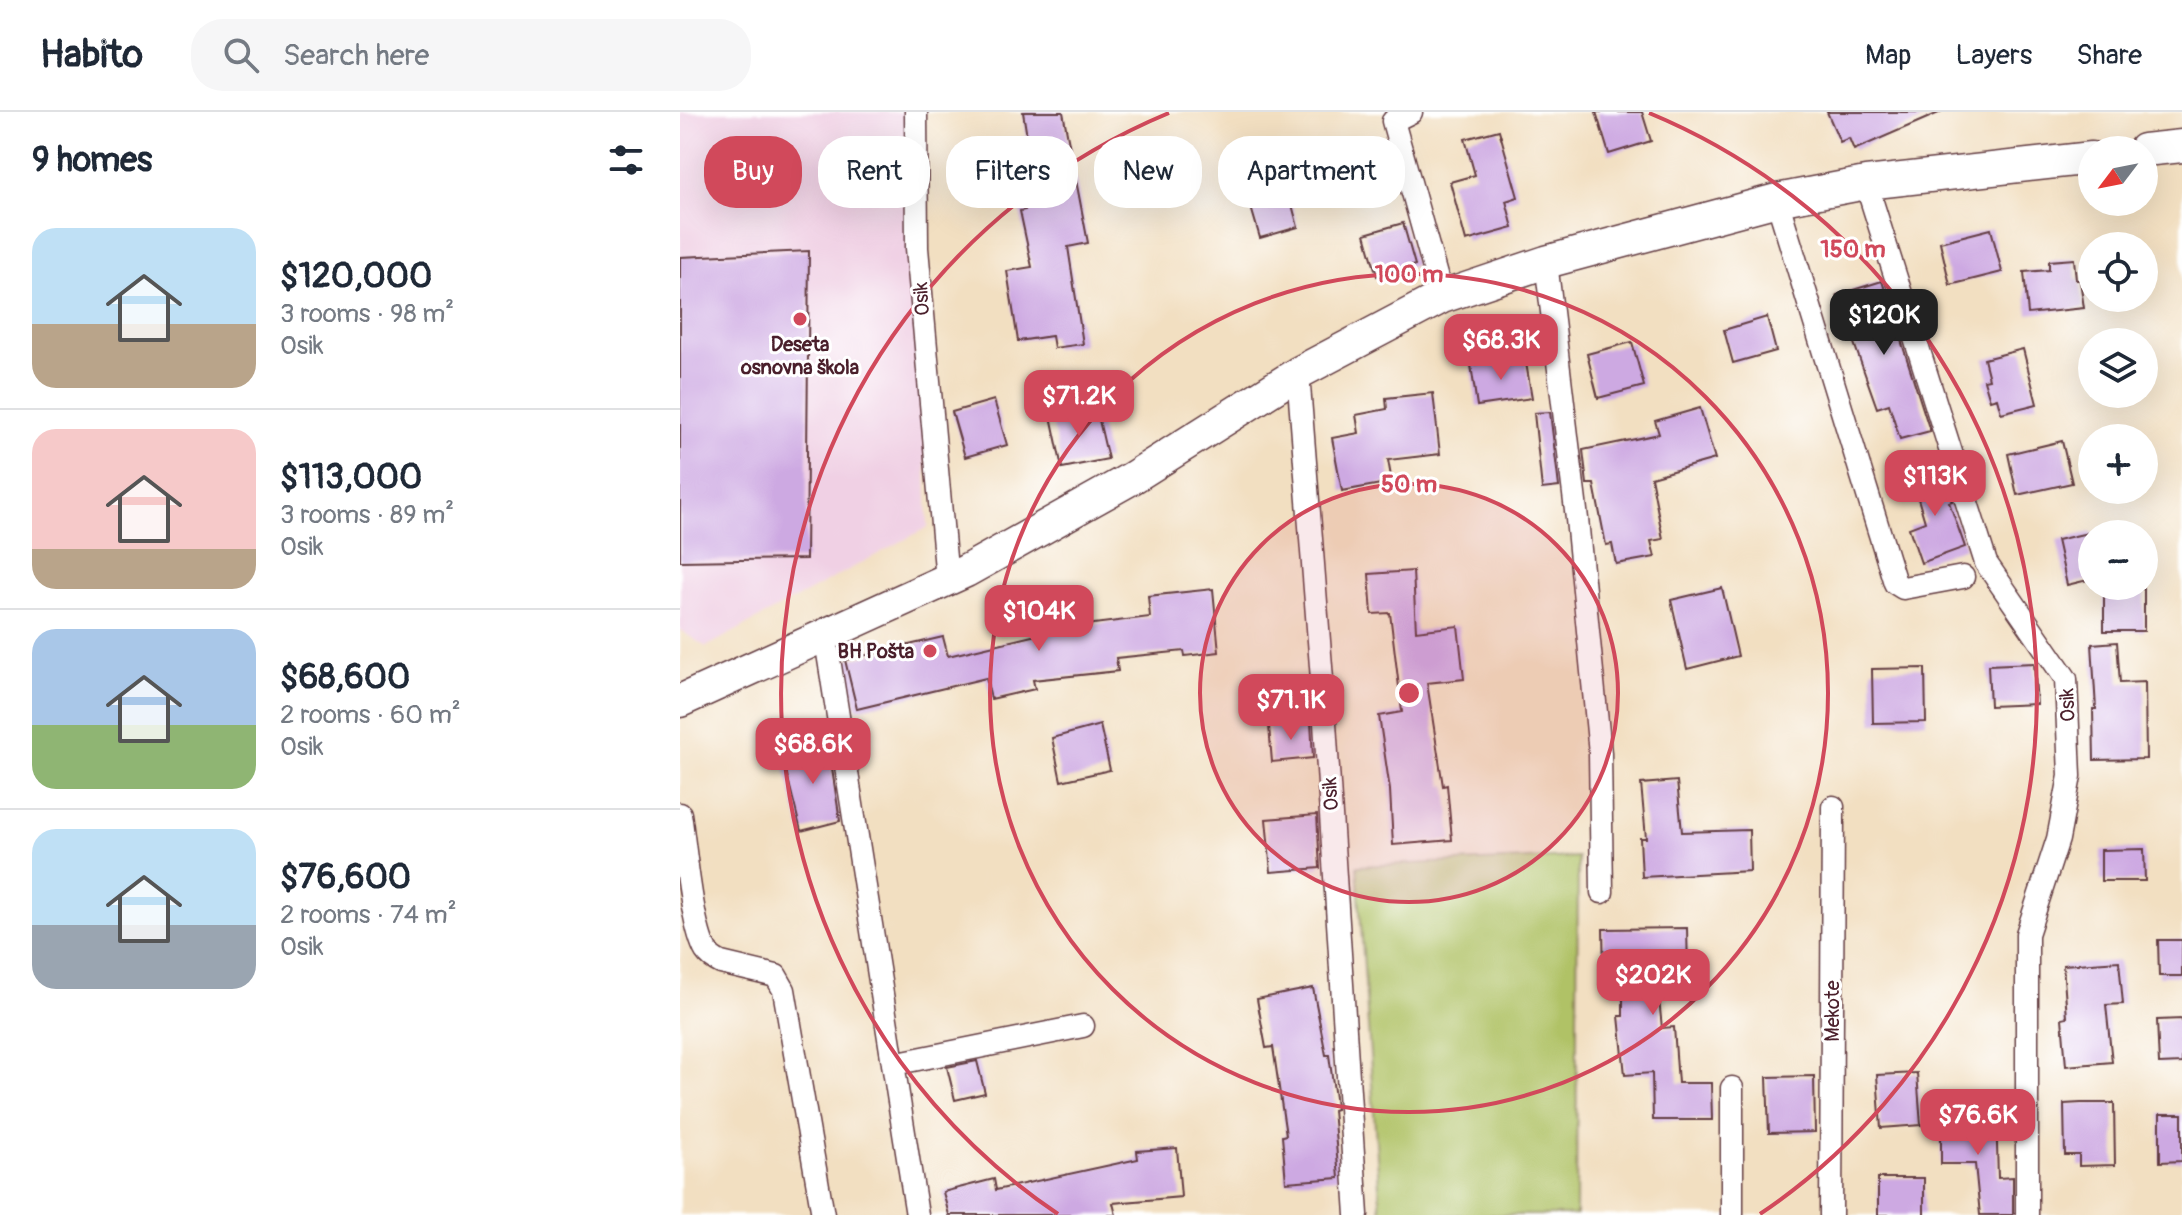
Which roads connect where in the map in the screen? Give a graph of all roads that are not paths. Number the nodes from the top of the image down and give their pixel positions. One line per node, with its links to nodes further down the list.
1 (916, 112): 12 (street, Osik)
2 (1411, 112): 9 (street)
3 (2182, 146): 4 (main road)
4 (2158, 149)
5 (2078, 160): 6 (main road)
6 (1866, 183): 7 (main road); 26 (street, Osik)
7 (1777, 200): 8 (main road); 11 (street)
8 (1546, 262): 9 (main road); 17 (street)
9 (1442, 297): 10 (main road)
10 (1298, 373): 12 (main road); 23 (street, Osik)
11 (1963, 577)
12 (947, 580): 13 (main road)
13 (825, 634): 14 (main road); 19 (street)
14 (680, 701)
15 (1833, 807): 25 (street, Mekote)
16 (680, 814): 21 (street)
17 (1602, 892)
18 (1083, 1026): 19 (street)
19 (893, 1064): 22 (street)
20 (1732, 1088): 24 (street)
21 (823, 1215)
22 (917, 1215)
23 (1357, 1215)
24 (1732, 1215)
25 (1831, 1215)
26 (2027, 1215)

